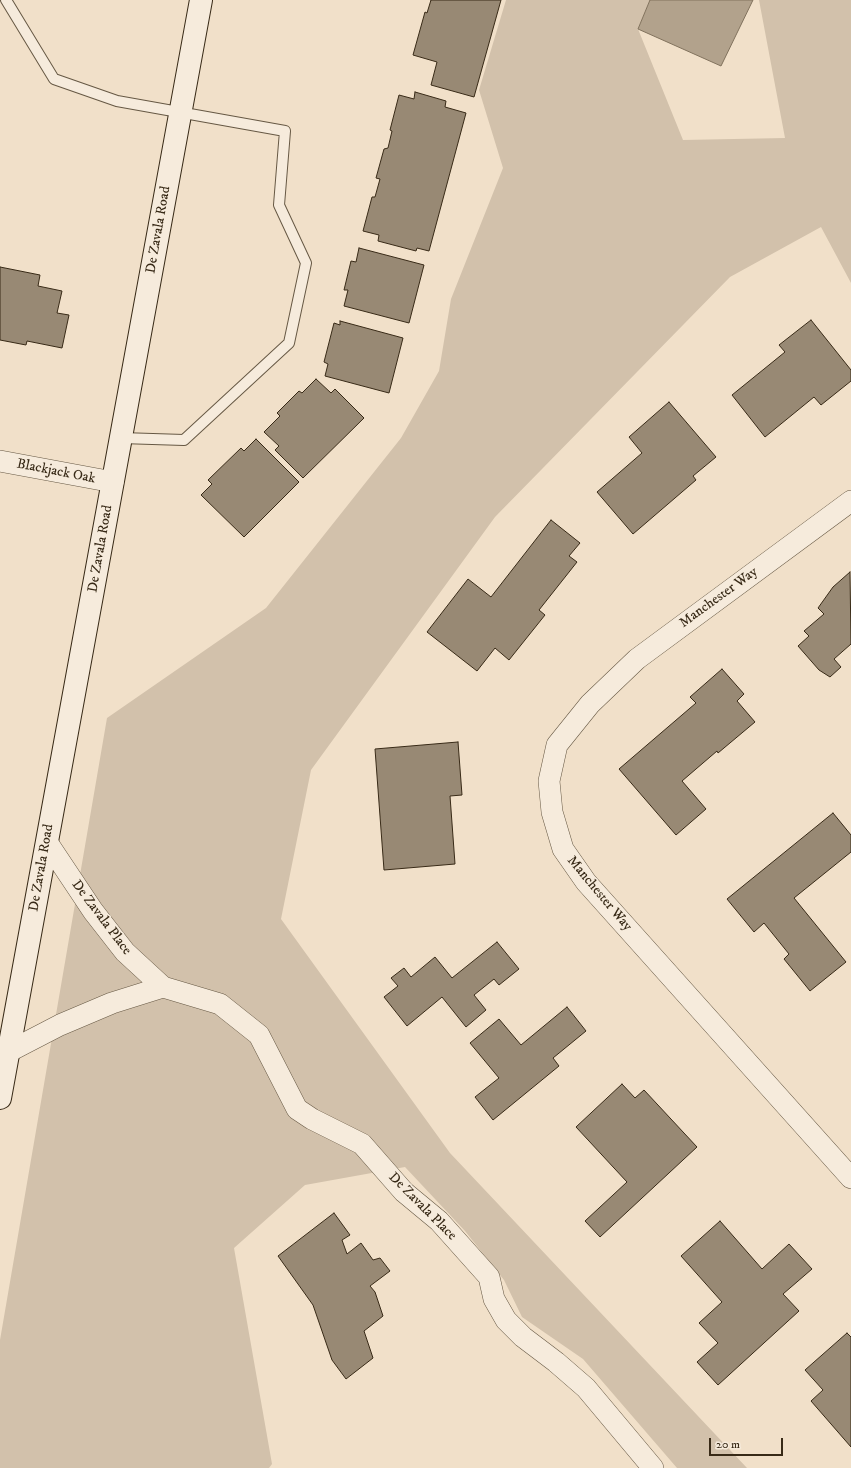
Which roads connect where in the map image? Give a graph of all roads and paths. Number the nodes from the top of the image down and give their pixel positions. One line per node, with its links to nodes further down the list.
1 (6, 0): 3 (lane)
2 (201, 0): 3 (main road, De Zavala Road)
3 (180, 112): 4 (main road, De Zavala Road); 4 (lane)
4 (121, 438): 6 (main road, De Zavala Road)
5 (0, 461): 6 (street, Blackjack Oak)
6 (113, 482): 8 (main road, De Zavala Road)
7 (851, 501): 12 (street, Manchester Way)
8 (47, 842): 9 (street, De Zavala Place); 10 (main road, De Zavala Road)
9 (163, 987): 10 (street); 13 (street, De Zavala Place)
10 (8, 1052): 11 (main road, De Zavala Road)
11 (0, 1098)
12 (851, 1178)
13 (653, 1468)

